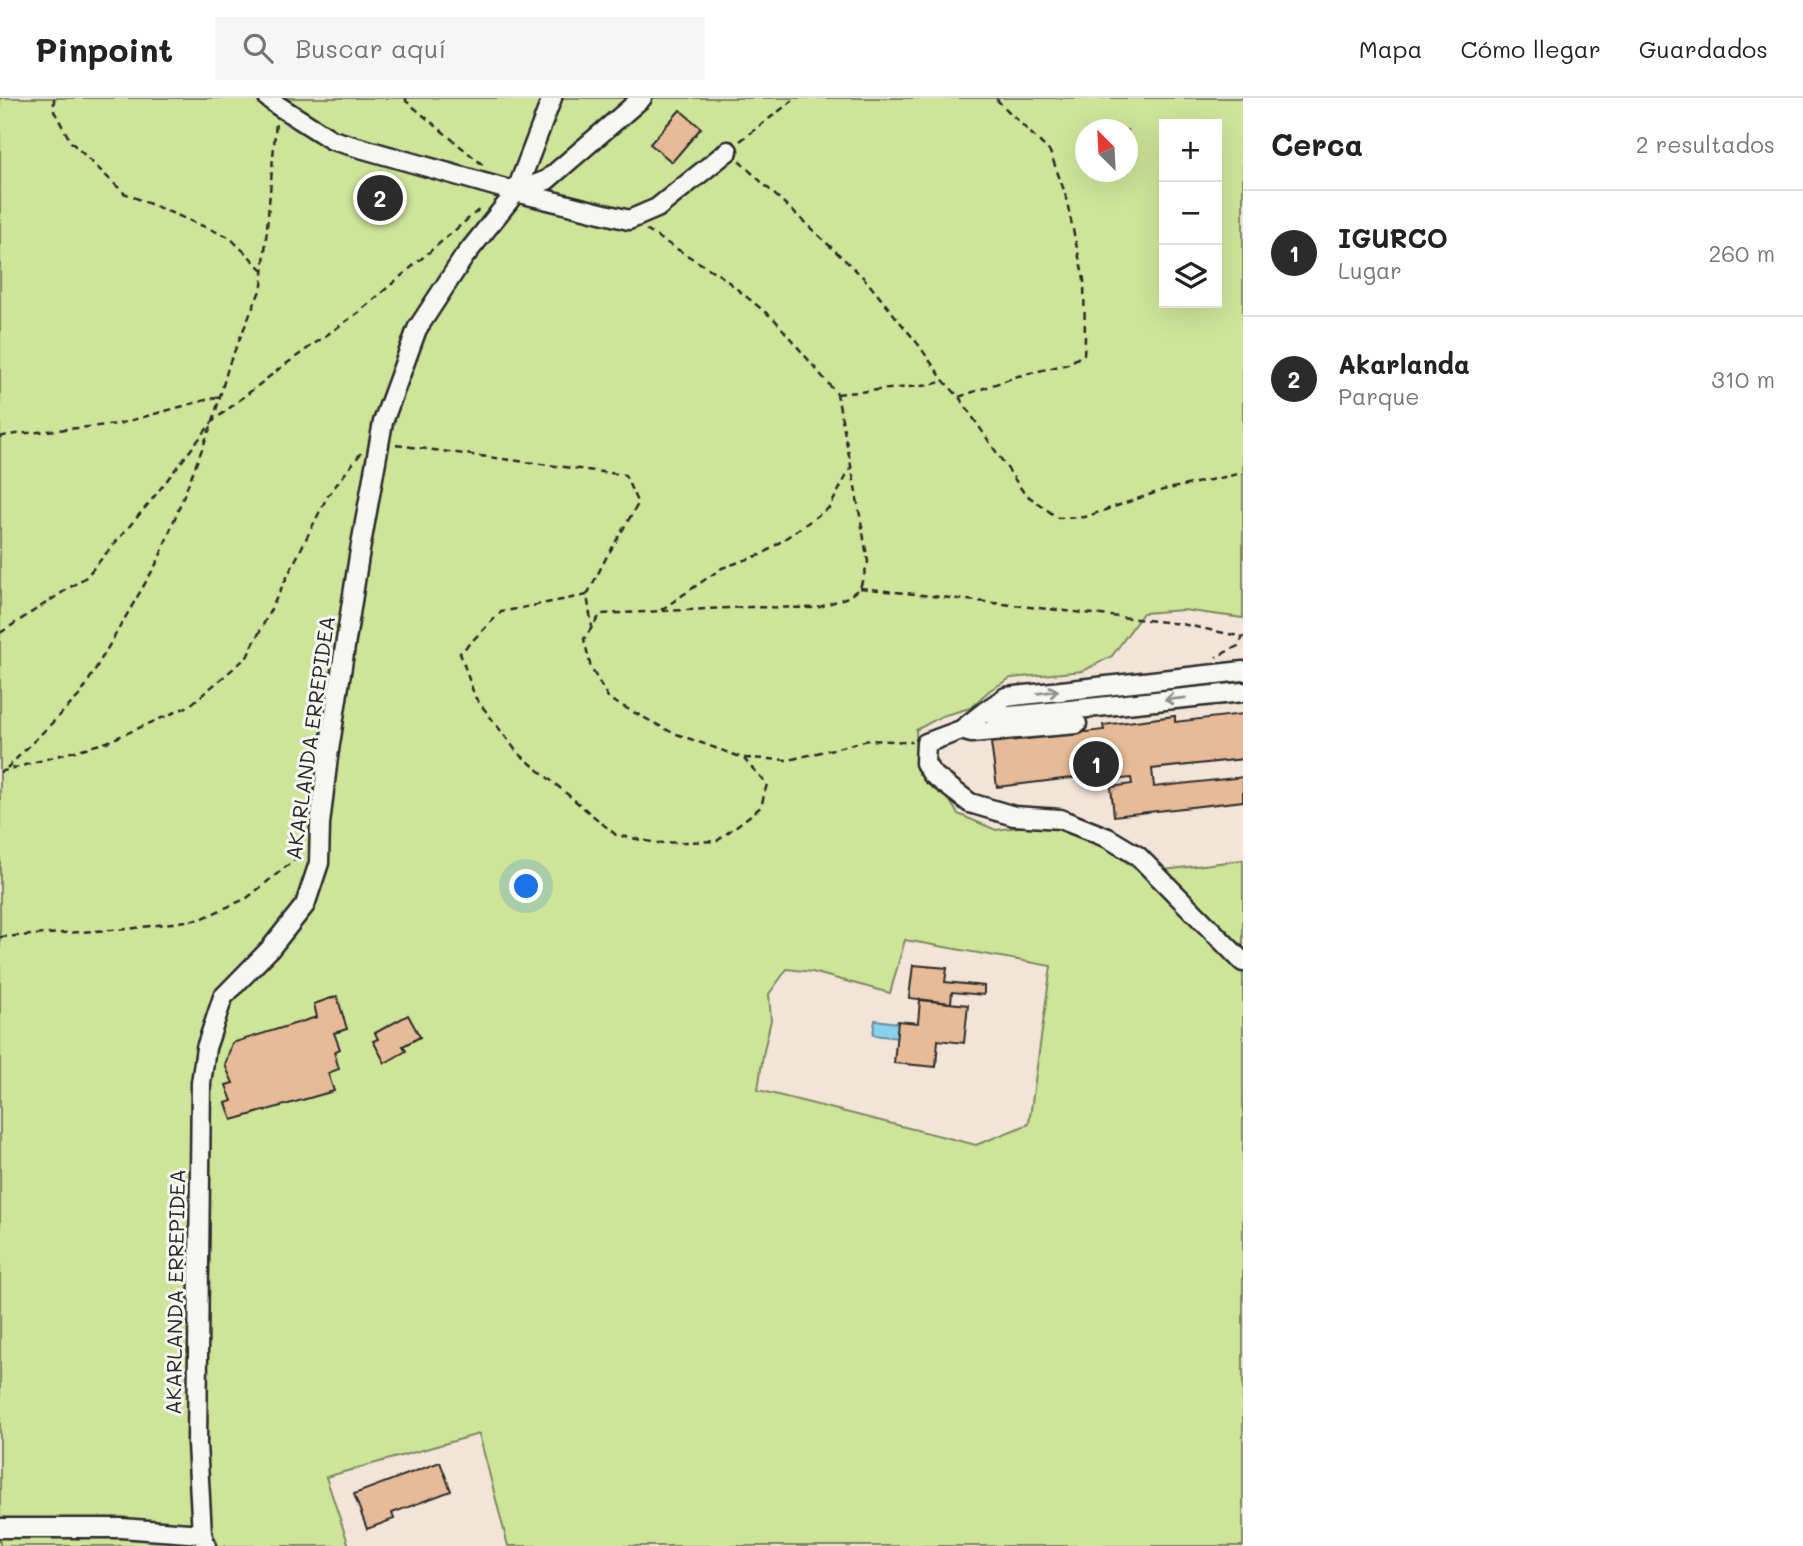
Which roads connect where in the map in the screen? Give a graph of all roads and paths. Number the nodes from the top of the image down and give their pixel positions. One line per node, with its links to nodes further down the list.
1 (54, 98): 13 (path)
2 (406, 98): 9 (path)
3 (552, 98): 10 (street, AKARLANDA ERREPIDEA)
4 (642, 98): 10 (street)
5 (796, 98): 8 (path)
6 (995, 98): 17 (path)
7 (272, 102): 10 (street); 13 (path)
8 (728, 151): 12 (street); 14 (path)
9 (486, 167)
10 (516, 192): 12 (street); 20 (street, AKARLANDA ERREPIDEA)
11 (484, 206): 18 (path)
12 (629, 220): 15 (path)
13 (263, 270): 16 (path)
14 (944, 381): 15 (path); 17 (path)
15 (837, 394): 21 (path)
16 (220, 396): 18 (path); 19 (path)
17 (959, 397): 22 (path)
18 (213, 421): 27 (path); 36 (path)
19 (0, 438)
20 (379, 442): 24 (path); 36 (path); 41 (street, AKARLANDA ERREPIDEA)
21 (851, 466): 23 (path); 25 (path)
22 (1243, 473)
23 (860, 589): 25 (path); 28 (path)
24 (587, 595): 26 (path); 35 (path)
25 (661, 610): 26 (path)
26 (592, 627): 35 (path)
27 (0, 633)
28 (1213, 659)
29 (1243, 671): 31 (street, one-way to 29)
30 (1243, 692): 31 (street, one-way to 31)
31 (984, 712): 33 (street)
32 (1077, 724): 33 (street)
33 (961, 730): 34 (street)
34 (926, 743): 35 (path); 39 (street)
35 (743, 758)
36 (2, 771)
37 (305, 846): 38 (path)
38 (0, 937)
39 (1243, 962)
40 (0, 1528): 41 (street)
41 (204, 1540)

